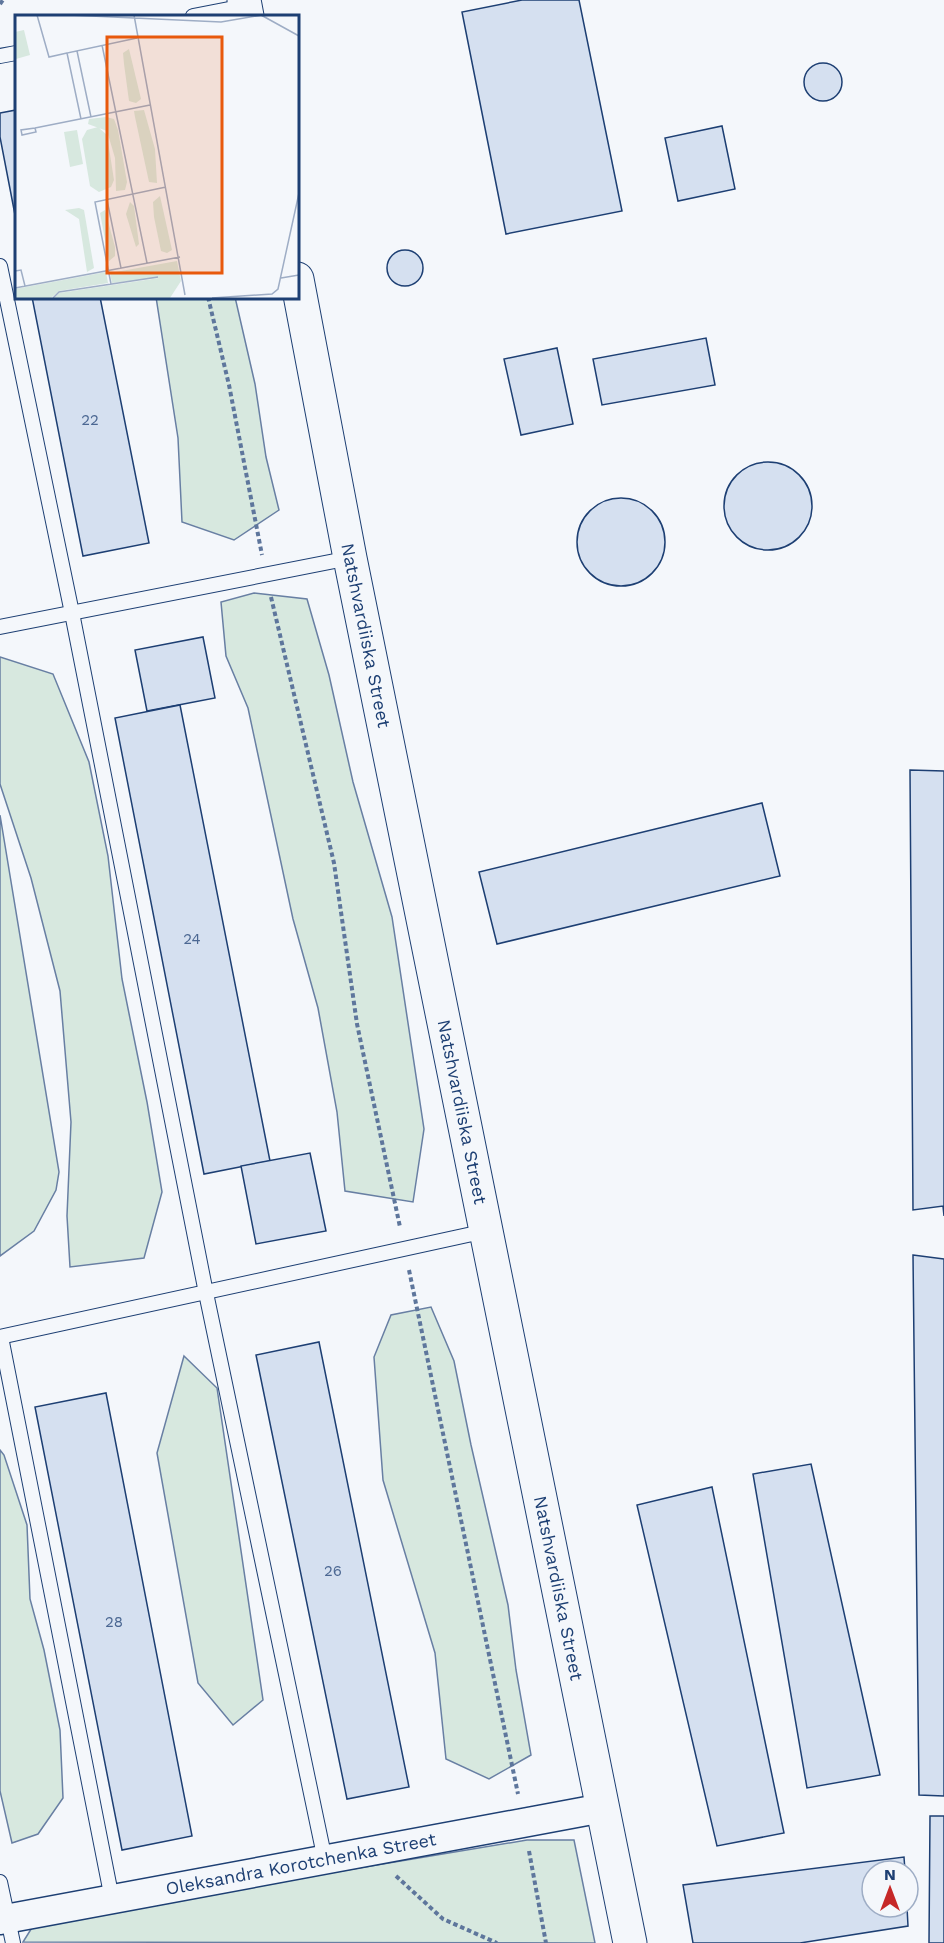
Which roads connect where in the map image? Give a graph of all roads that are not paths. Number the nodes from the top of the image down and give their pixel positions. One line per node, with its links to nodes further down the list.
1 (245, 7): 2 (lane)
2 (199, 15)
3 (15, 53): 4 (lane)
4 (0, 56)
5 (0, 266): 8 (lane)
6 (298, 284): 7 (street, Natshvardiiska Street)
7 (350, 558): 8 (lane); 10 (street, Natshvardiiska Street)
8 (72, 613): 9 (lane); 11 (lane)
9 (0, 627)
10 (486, 1231): 11 (lane); 13 (street, Natshvardiiska Street)
11 (206, 1293): 12 (lane); 14 (lane)
12 (1, 1337): 16 (lane)
13 (603, 1808): 14 (street, Oleksandra Korotchenka Street); 18 (street, Natshvardiiska Street)
14 (325, 1860): 16 (street, Oleksandra Korotchenka Street)
15 (0, 1882): 17 (lane)
16 (112, 1899): 17 (street, Oleksandra Korotchenka Street)
17 (7, 1927)
18 (630, 1943)

